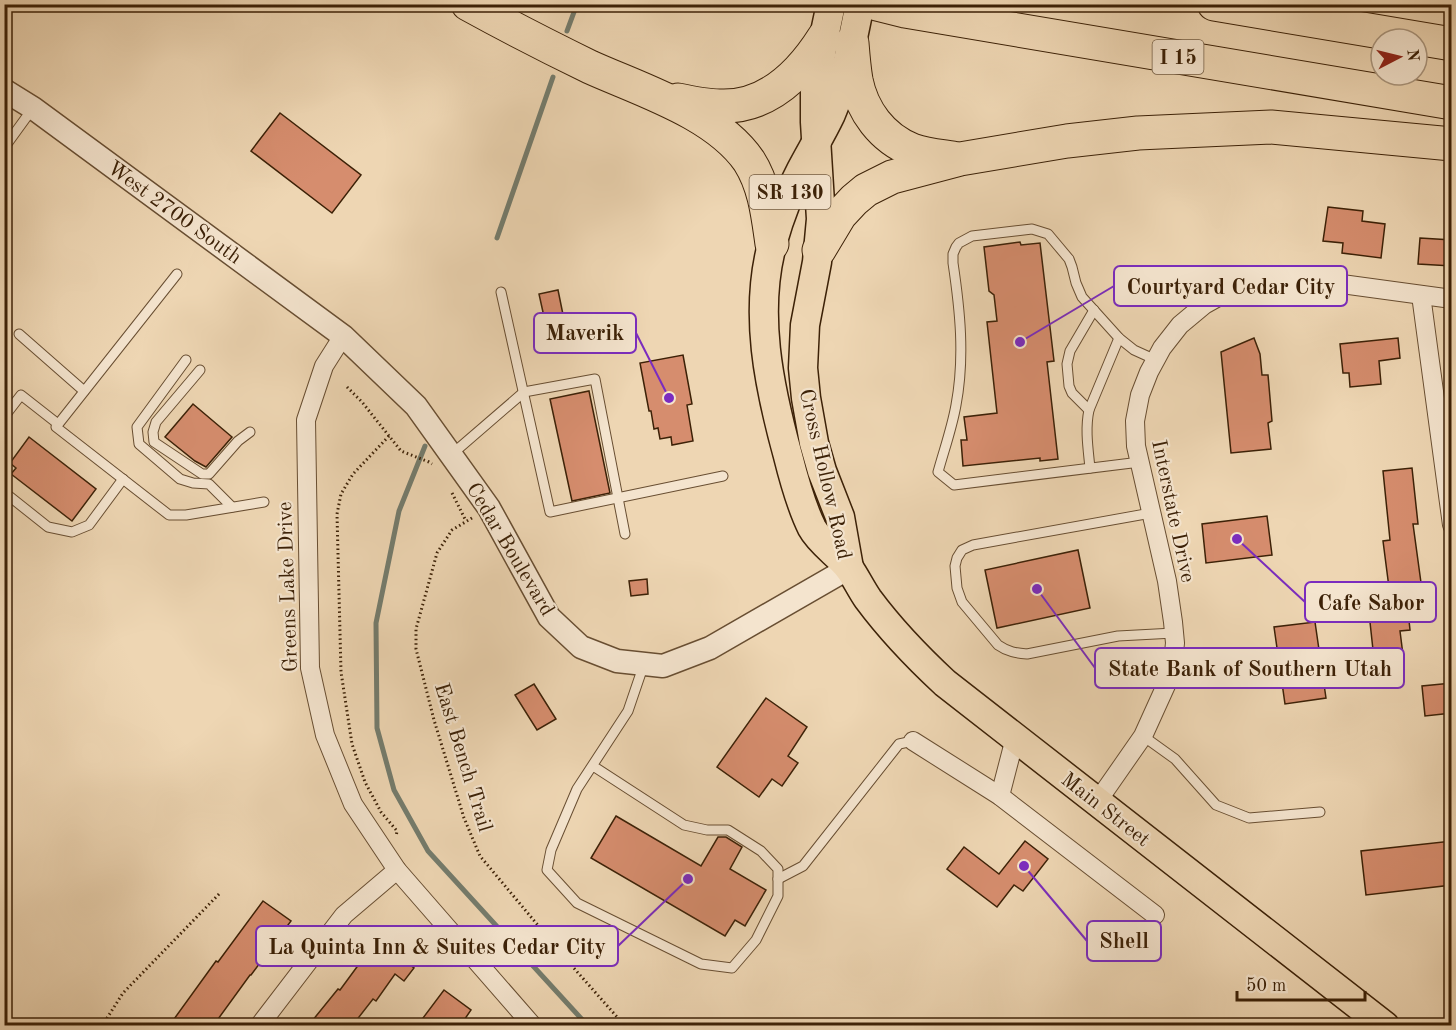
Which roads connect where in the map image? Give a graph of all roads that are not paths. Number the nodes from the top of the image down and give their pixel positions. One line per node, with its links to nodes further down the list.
1 (468, 4): 9 (highway)
2 (831, 4): 6 (main road, Cross Hollow Road)
3 (860, 4): 6 (main road, Cross Hollow Road)
4 (1214, 4): 7 (highway)
5 (891, 8): 10 (highway, I 15)
6 (838, 40): 9 (highway); 12 (main road, Cross Hollow Road); 15 (highway)
7 (1452, 44)
8 (4, 90): 11 (street, West 2700 South)
9 (664, 98): 16 (highway)
10 (1452, 103)
11 (33, 108): 14 (lane); 24 (street, West 2700 South)
12 (816, 143): 16 (main road, Cross Hollow Road / SR 130); 17 (main road, Cross Hollow Road)
13 (1452, 144): 15 (highway)
14 (4, 148)
15 (960, 159): 17 (highway)
16 (772, 244): 48 (main road, Cross Hollow Road)
17 (819, 250): 48 (main road, Cross Hollow Road)
18 (177, 274): 29 (lane)
19 (501, 292): 30 (lane)
20 (1421, 295): 21 (street, Interstate Drive); 27 (street, Interstate Drive); 46 (street)
21 (1452, 299)
22 (1094, 310): 25 (lane); 31 (lane); 37 (lane)
23 (19, 334): 29 (lane)
24 (343, 336): 35 (street, Cedar Boulevard); 58 (street, Greens Lake Drive)
25 (1119, 338): 27 (lane); 31 (lane)
26 (186, 360): 40 (lane)
27 (1156, 360): 36 (street, Interstate Drive)
28 (200, 370): 40 (lane)
29 (84, 391): 33 (lane)
30 (524, 392): 35 (lane); 42 (lane); 42 (lane)
31 (1089, 410): 37 (lane)
32 (4, 417): 33 (lane)
33 (58, 424): 39 (lane)
34 (250, 432): 40 (lane)
35 (451, 455): 50 (street, Cedar Boulevard)
36 (1140, 462): 37 (lane); 45 (street, Interstate Drive)
37 (1090, 468)
38 (723, 477): 42 (lane)
39 (123, 479): 41 (lane); 44 (lane)
40 (209, 479): 44 (lane)
41 (4, 492)
42 (618, 498): 47 (lane)
43 (264, 502): 44 (lane)
44 (232, 507)
45 (1152, 513): 49 (street, Interstate Drive); 49 (lane)
46 (1452, 525)
47 (626, 534)
48 (849, 568): 50 (street, Cedar Boulevard); 52 (main road, Main Street)
49 (1174, 633): 51 (street, Interstate Drive)
50 (644, 664): 54 (lane)
51 (1143, 736): 56 (street, Interstate Drive); 57 (lane)
52 (1015, 738): 55 (street); 56 (main road, Main Street)
53 (913, 741): 55 (street); 59 (lane)
54 (593, 766): 59 (lane); 59 (lane)
55 (1000, 796): 60 (street)
56 (1097, 802): 63 (main road, Main Street)
57 (1320, 813)
58 (397, 870): 61 (street, Greens Lake Drive); 62 (street)
59 (778, 879)
60 (1155, 915)
61 (522, 1021)
62 (260, 1026)
63 (1385, 1026)

